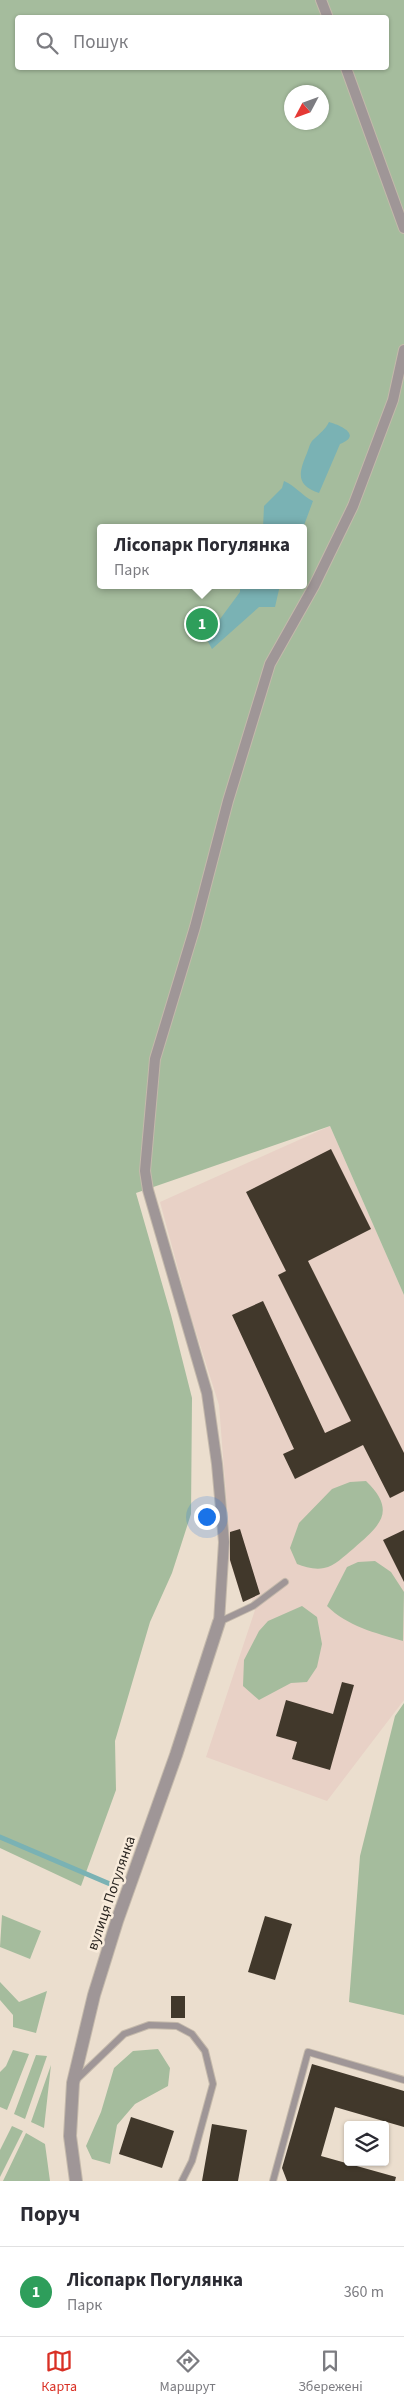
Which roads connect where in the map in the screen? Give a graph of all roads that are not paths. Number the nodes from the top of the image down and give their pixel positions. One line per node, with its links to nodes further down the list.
1 (321, 0): 2 (street)
2 (327, 15)
3 (347, 70): 4 (street)
4 (404, 228)
5 (404, 350): 7 (street)
6 (284, 1582): 7 (lane)
7 (219, 1622): 9 (street, вулиця Погулянка)
8 (404, 2080): 12 (lane)
9 (73, 2083): 10 (street, вулиця Погулянка); 11 (lane)
10 (76, 2181)
11 (182, 2181)
12 (273, 2181)

